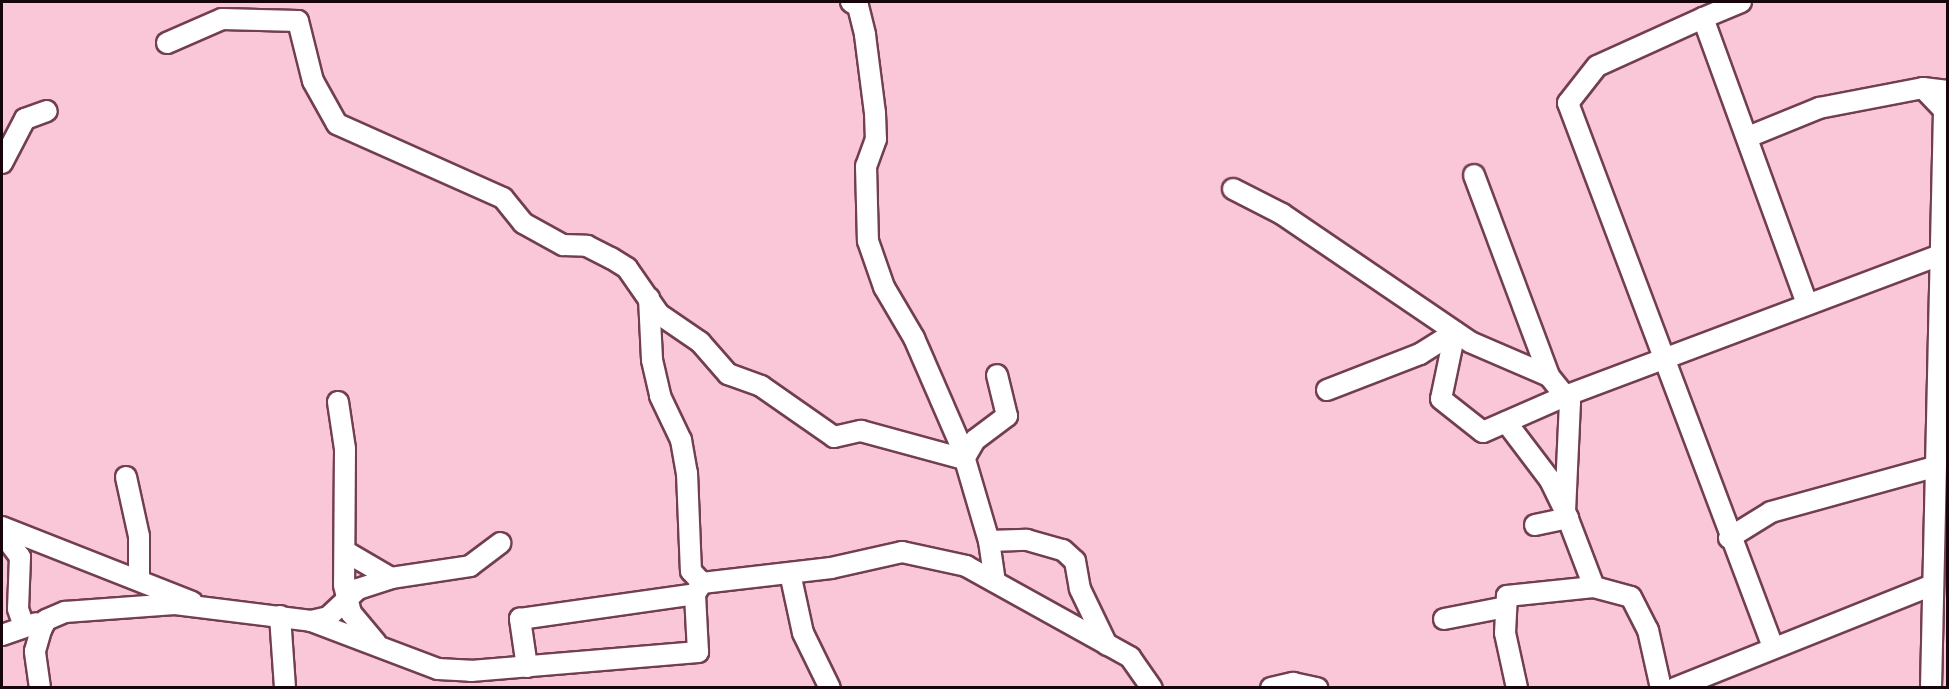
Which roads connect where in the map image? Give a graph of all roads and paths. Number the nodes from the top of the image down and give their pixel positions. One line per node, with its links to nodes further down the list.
1 (851, 2): 24 (street)
2 (1741, 2): 3 (street)
3 (1703, 18): 8 (street); 16 (street)
4 (167, 42): 13 (street)
5 (1923, 88): 6 (street); 8 (street); 12 (street)
6 (1947, 91)
7 (47, 111): 9 (street)
8 (1748, 137): 14 (street)
9 (2, 163)
10 (1474, 175): 19 (street)
11 (1233, 189): 15 (street)
12 (1945, 255): 14 (street); 17 (street)
13 (649, 298): 24 (street); 41 (street)
14 (1807, 303): 16 (street)
15 (1455, 332): 19 (street); 20 (street); 23 (street)
16 (1664, 360): 21 (street); 31 (street)
17 (1942, 368): 25 (street)
18 (997, 375): 24 (street)
19 (1549, 376): 21 (street)
20 (1327, 390)
21 (1565, 396): 23 (street); 27 (street)
22 (338, 402): 34 (street)
23 (1506, 422): 27 (street)
24 (964, 459): 32 (street)
25 (1934, 467): 31 (street); 39 (street)
26 (126, 477): 37 (street)
27 (1567, 514): 28 (street); 40 (street)
28 (1535, 525)
29 (2, 527): 37 (street)
30 (2, 533): 49 (street)
31 (1729, 538): 53 (street)
32 (989, 541): 38 (street); 52 (street)
33 (500, 543): 36 (street)
34 (348, 553): 36 (street); 42 (street)
35 (790, 573): 38 (street); 41 (street); 58 (street)
36 (392, 578): 42 (street)
37 (139, 580): 43 (street)
38 (994, 582): 52 (street)
39 (1933, 585): 53 (street); 65 (street)
40 (1594, 587): 44 (street); 63 (street)
41 (699, 589): 54 (street); 54 (street)
42 (348, 602): 48 (street); 51 (street)
43 (200, 606): 45 (street); 46 (street)
44 (1506, 608): 47 (street); 62 (street)
45 (280, 616): 48 (street); 57 (street)
46 (46, 620): 49 (street); 56 (street)
47 (1444, 620)
48 (311, 621): 51 (street)
49 (24, 626): 50 (street)
50 (2, 635)
51 (376, 643): 55 (street)
52 (1107, 645): 59 (street)
53 (1773, 647): 64 (street)
54 (527, 667): 55 (street)
55 (475, 679)
56 (40, 687)
57 (285, 687)
58 (831, 687)
59 (1152, 687)
60 (1271, 687): 61 (street)
61 (1317, 687)
62 (1517, 687)
63 (1661, 687)
64 (1676, 687)
65 (1931, 687)

